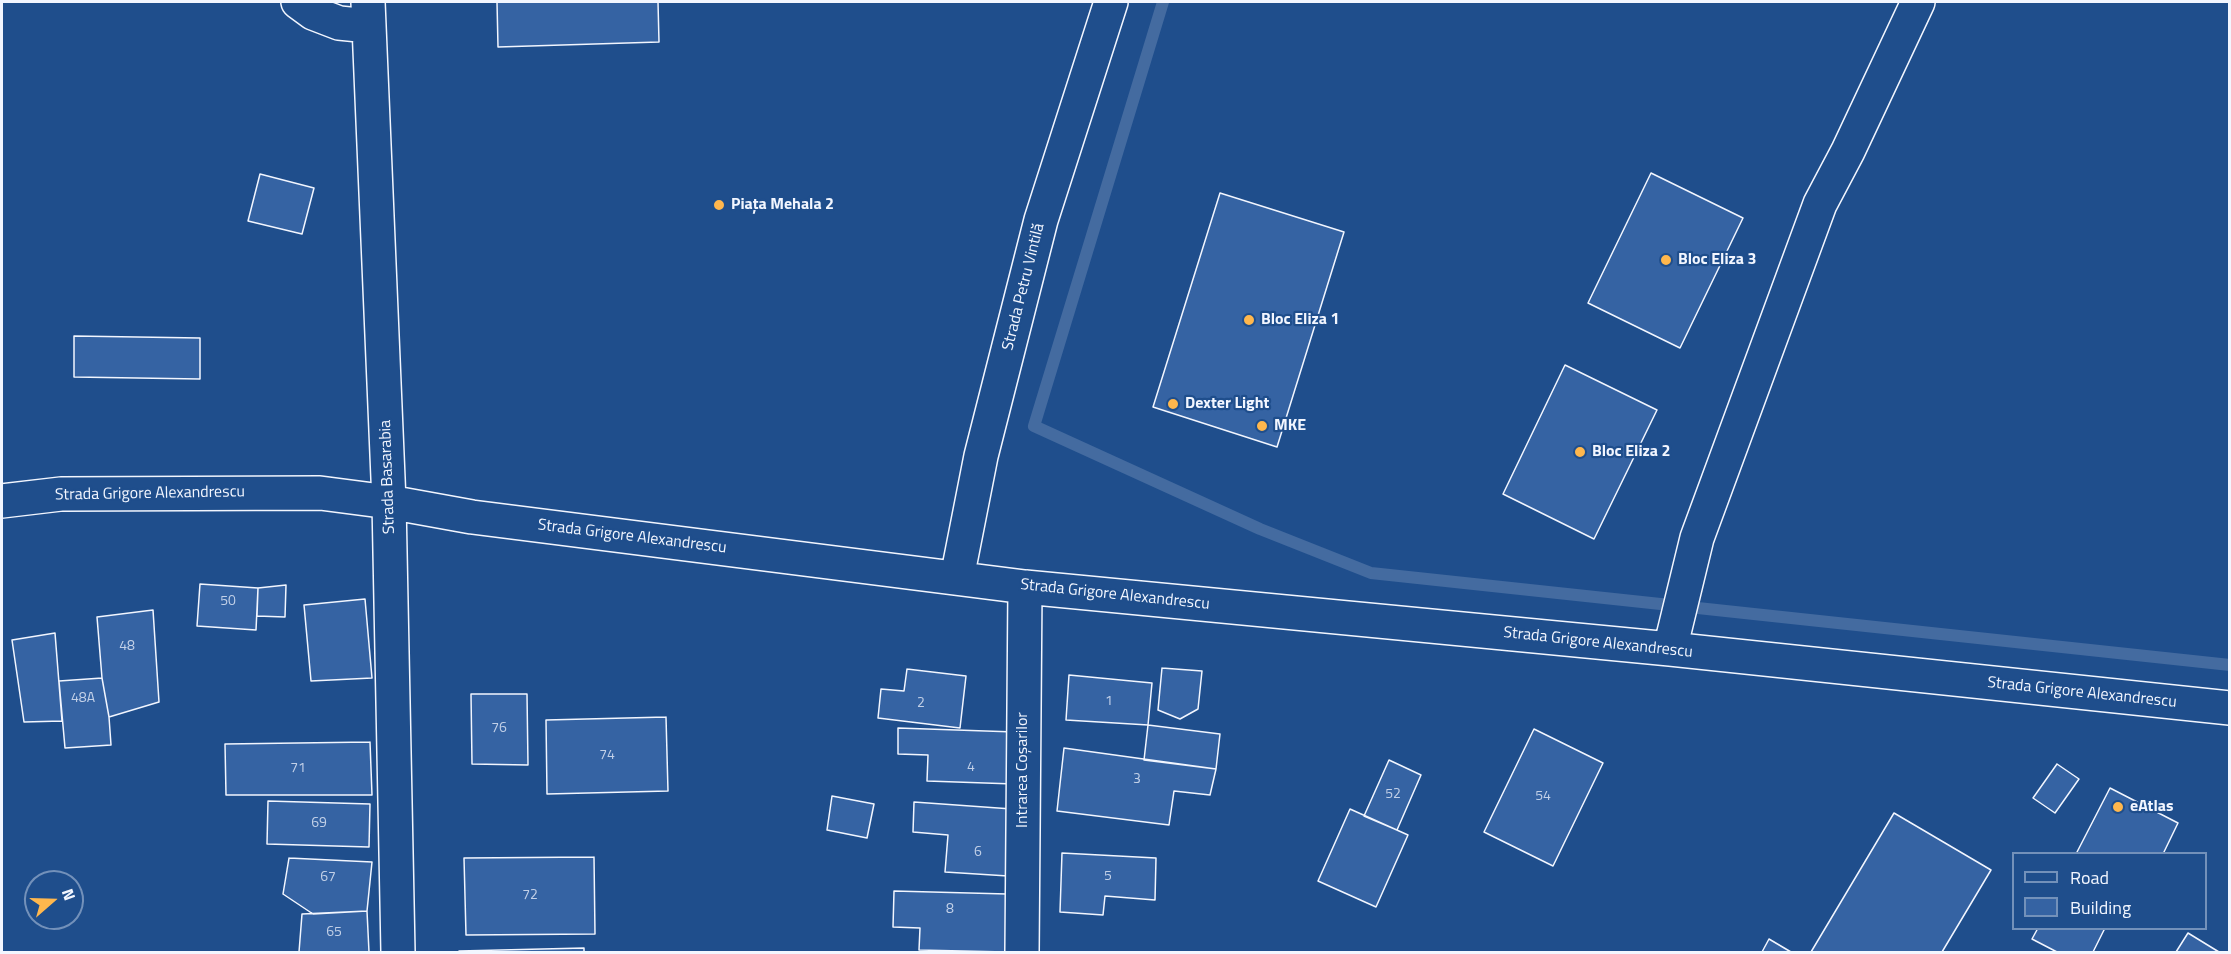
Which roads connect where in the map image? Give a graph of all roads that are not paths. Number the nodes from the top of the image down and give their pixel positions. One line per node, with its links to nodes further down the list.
1 (298, 2): 4 (street)
2 (1111, 2): 7 (street, Strada Petru Vintilă)
3 (1918, 2): 9 (street)
4 (369, 14): 6 (street, Strada Basarabia)
5 (2, 501): 6 (street, Strada Grigore Alexandrescu)
6 (389, 502): 7 (street, Strada Grigore Alexandrescu); 11 (street, Strada Basarabia)
7 (957, 578): 8 (street, Strada Grigore Alexandrescu)
8 (1025, 587): 9 (street, Strada Grigore Alexandrescu); 12 (street, Intrarea Coșarilor)
9 (1672, 639): 10 (street, Strada Grigore Alexandrescu)
10 (2229, 708)
11 (398, 952)
12 (1022, 952)

